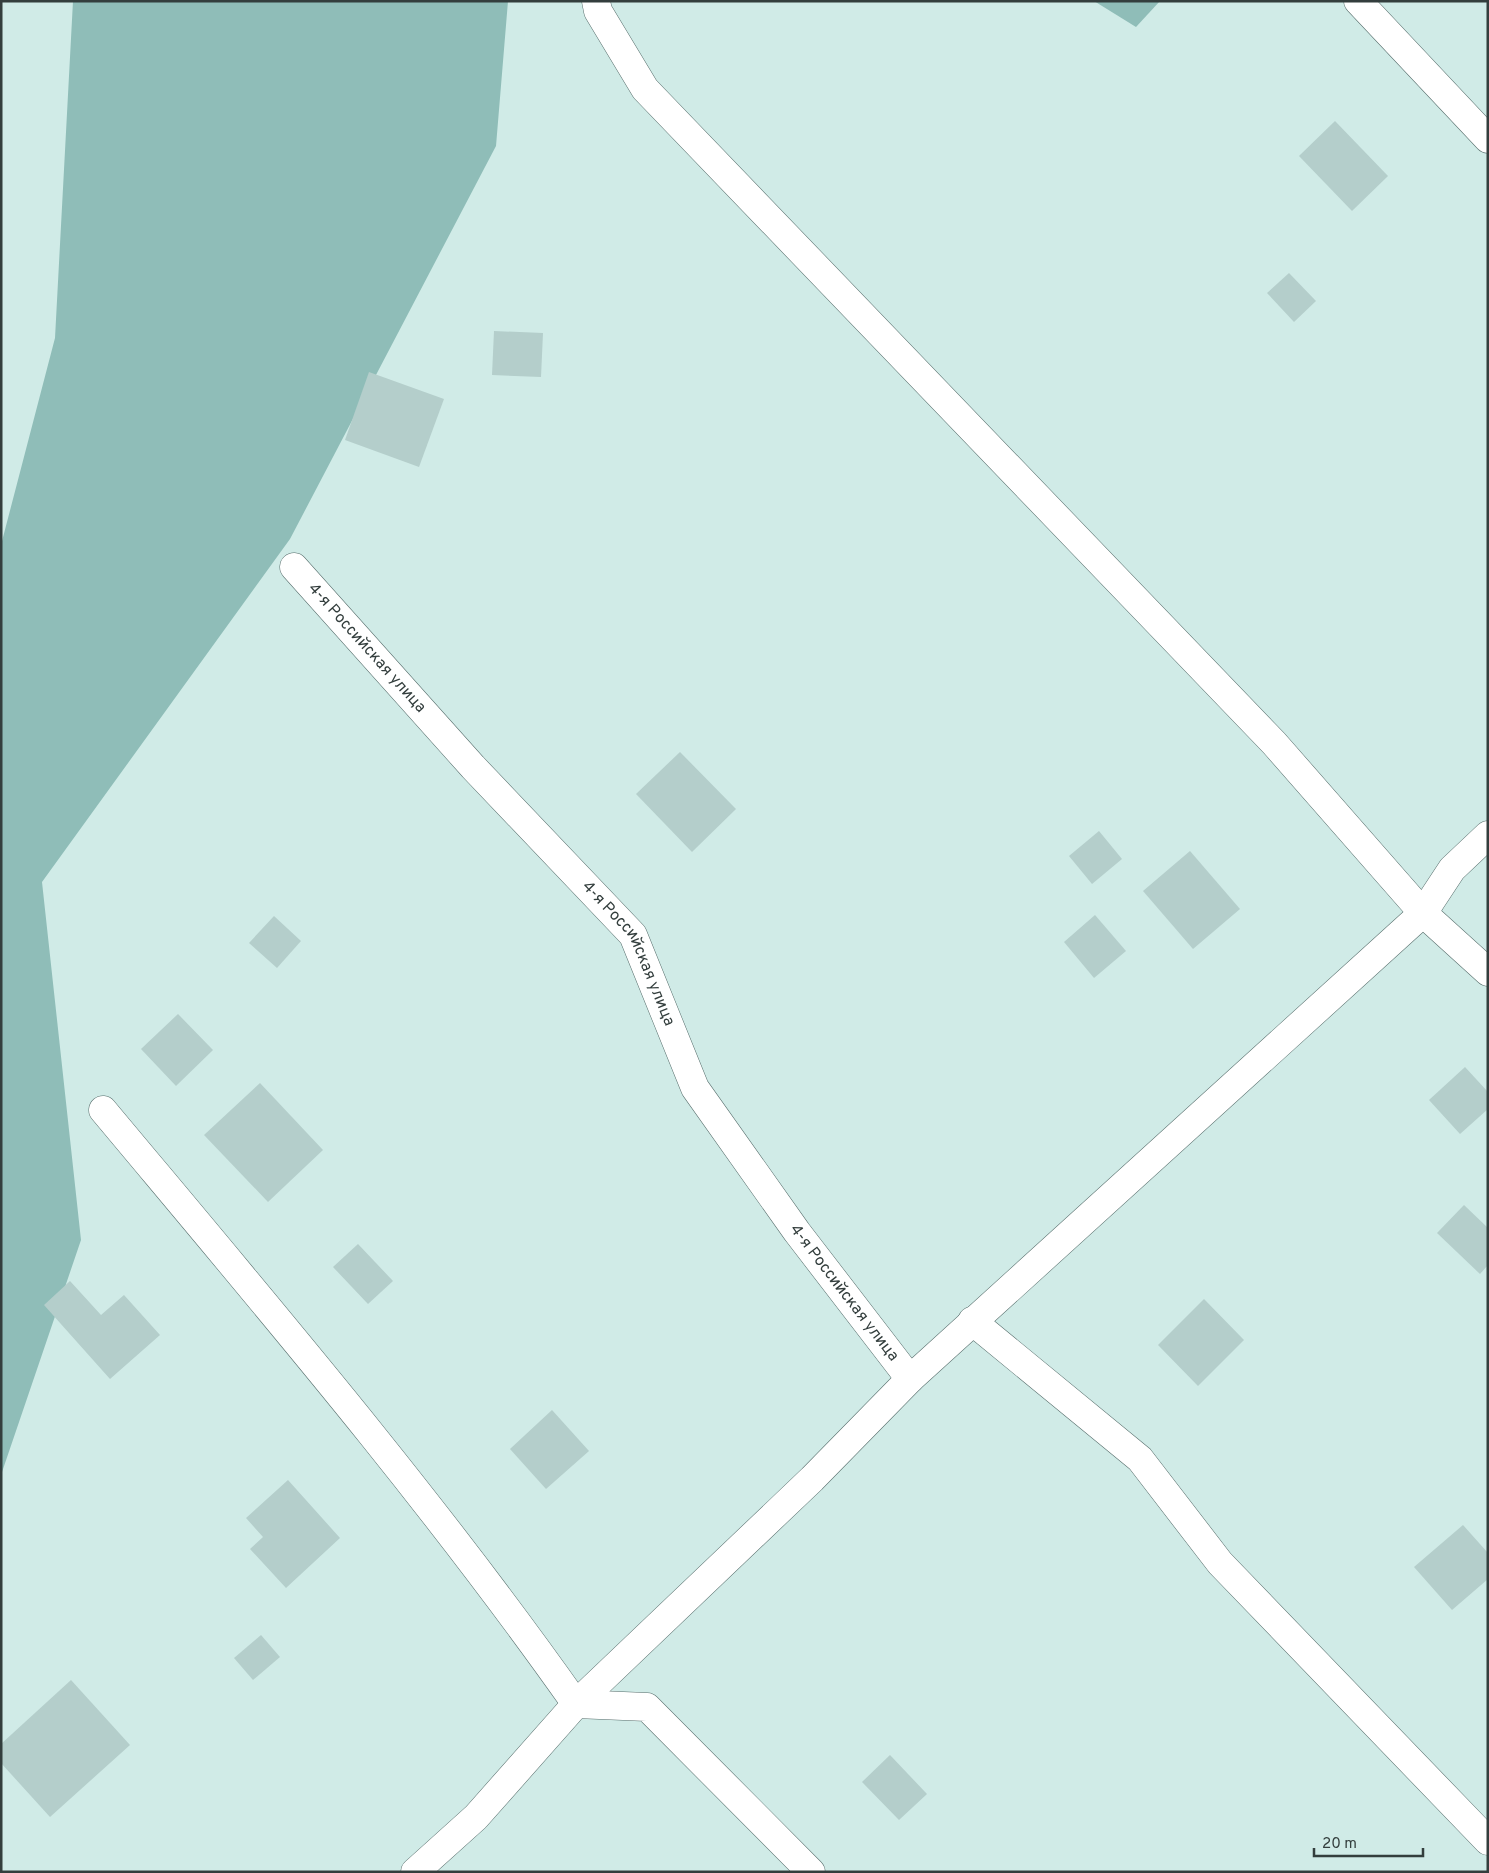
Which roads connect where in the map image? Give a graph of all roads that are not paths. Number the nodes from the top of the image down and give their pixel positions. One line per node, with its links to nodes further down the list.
1 (596, 1): 6 (street)
2 (1358, 1): 3 (street)
3 (1488, 139)
4 (294, 567): 10 (street, 4-я Российская улица)
5 (1488, 834): 6 (street)
6 (1423, 913): 7 (street); 9 (street)
7 (1488, 972)
8 (103, 1110): 11 (street)
9 (972, 1321): 10 (street); 12 (street)
10 (910, 1379): 11 (street)
11 (576, 1704): 13 (street); 14 (street)
12 (1488, 1842)
13 (415, 1872)
14 (811, 1872)

